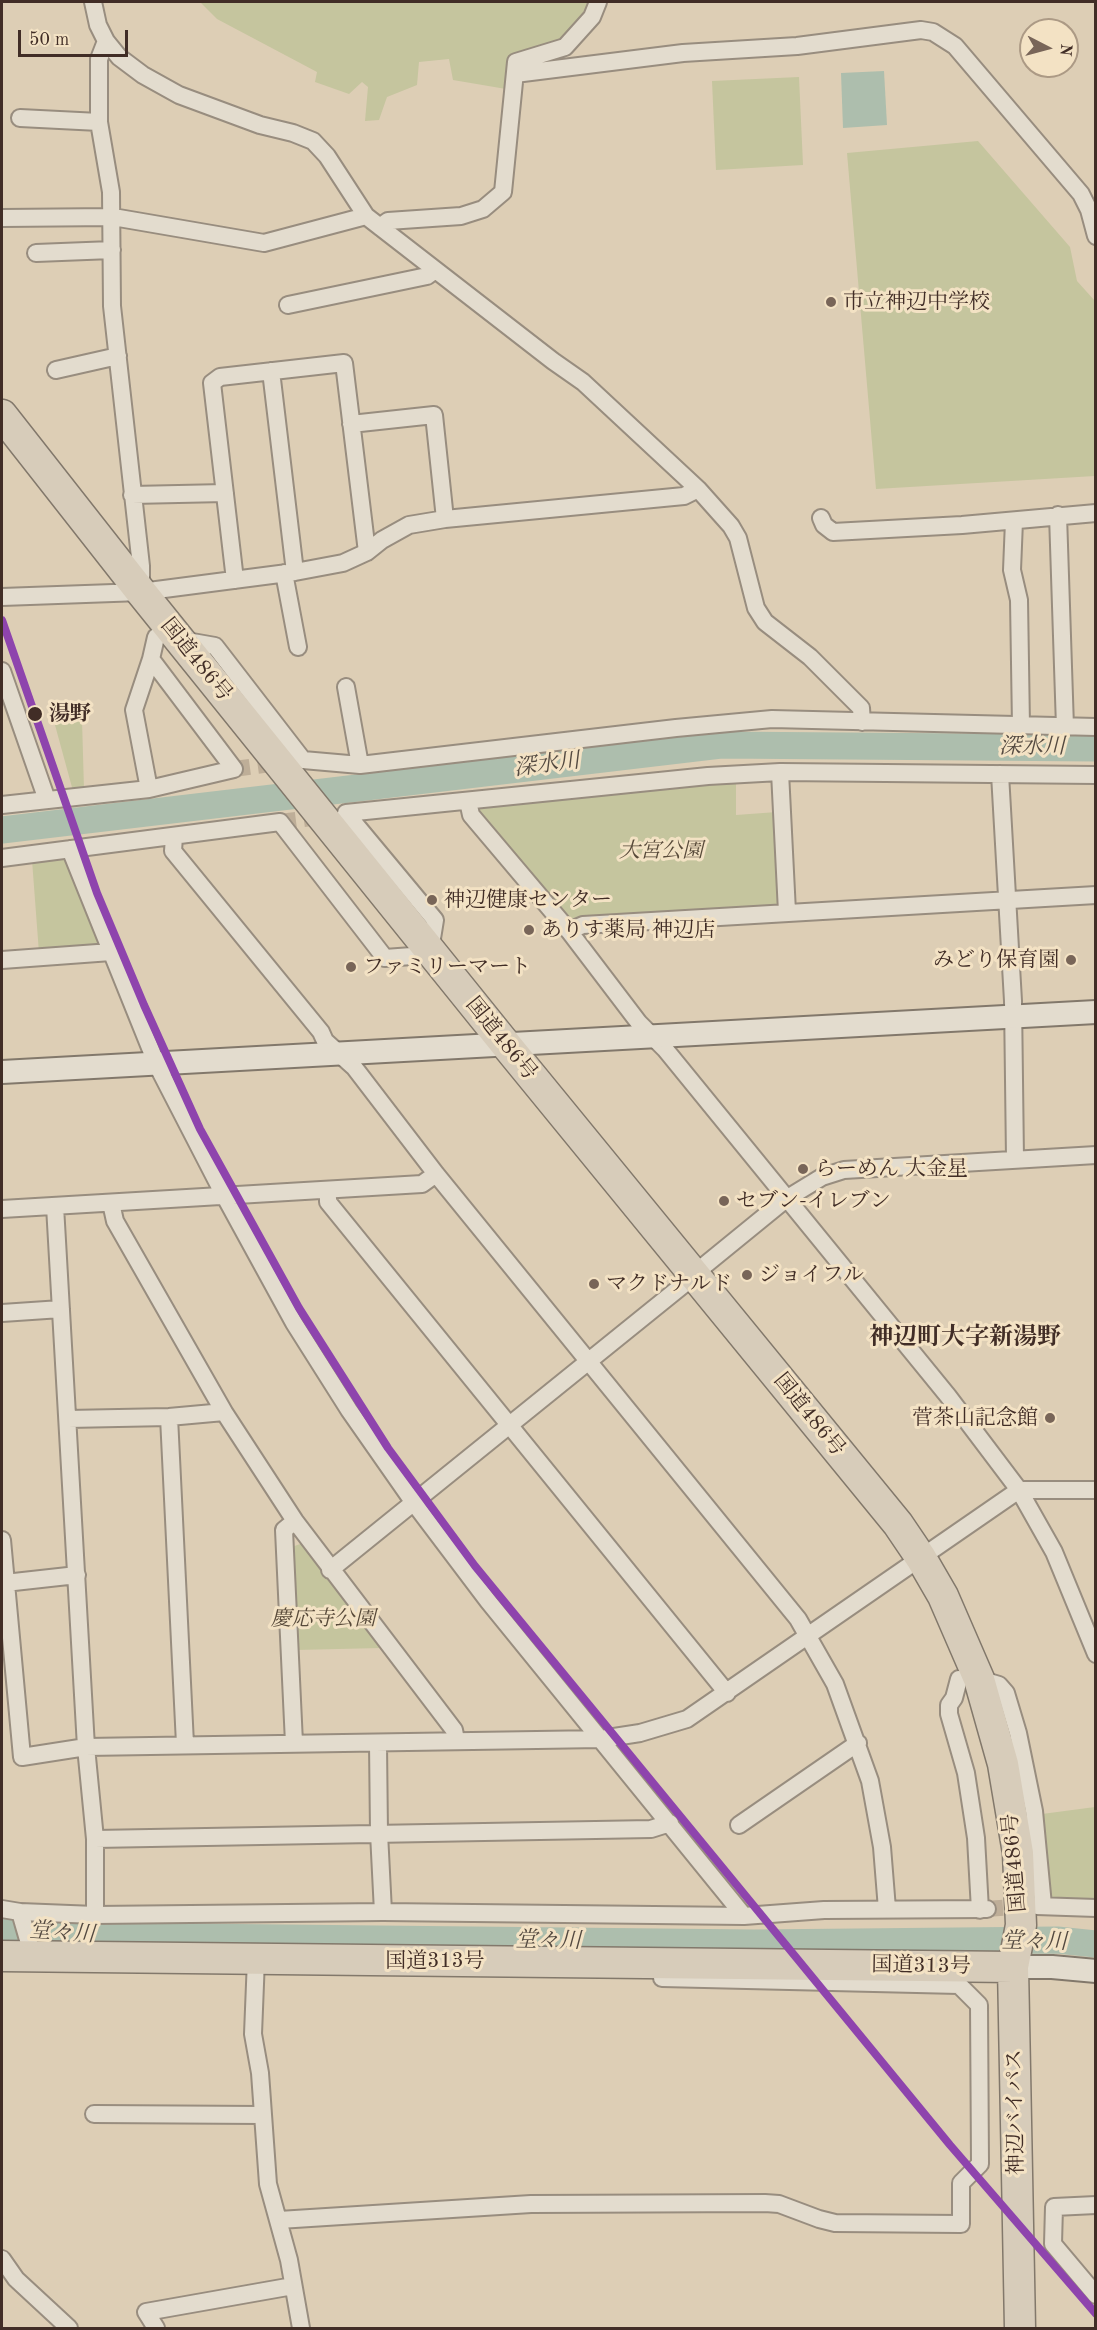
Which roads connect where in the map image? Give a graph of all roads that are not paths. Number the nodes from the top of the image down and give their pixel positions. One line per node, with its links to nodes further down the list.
1 (93, 2): 3 (street)
2 (598, 2): 4 (street)
3 (106, 41): 6 (street); 7 (street)
4 (515, 74): 10 (street); 11 (street)
5 (20, 118): 6 (street)
6 (99, 122): 9 (street)
7 (366, 216): 9 (street); 10 (street)
8 (2, 218): 9 (street)
9 (113, 218): 12 (street)
10 (380, 227): 14 (street)
11 (1095, 236)
12 (112, 250): 13 (street); 16 (street)
13 (36, 253)
14 (435, 270): 15 (street); 22 (street)
15 (288, 305)
16 (118, 356): 17 (street); 24 (street)
17 (56, 370)
18 (271, 371): 20 (street); 23 (street); 31 (street)
19 (2, 415): 33 (highway, 国道486号)
20 (351, 424): 28 (street); 30 (street)
21 (2, 441): 33 (highway, 国道486号)
22 (698, 489): 28 (street); 39 (street)
23 (225, 494): 24 (street); 32 (street)
24 (132, 495): 33 (street)
25 (1095, 513): 26 (street)
26 (1058, 515): 29 (street); 41 (street)
27 (821, 518): 29 (street)
28 (445, 519): 30 (street)
29 (1014, 521): 40 (street)
30 (367, 552): 31 (street)
31 (289, 572): 32 (street); 36 (street)
32 (235, 580): 33 (street)
33 (130, 591): 34 (street); 35 (highway, 国道486号)
34 (2, 597)
35 (162, 645): 43 (street); 47 (street); 47 (street); 59 (highway, 国道486号)
36 (298, 647)
37 (2, 671): 48 (street)
38 (346, 687): 43 (street)
39 (862, 723): 40 (street); 43 (street)
40 (1021, 726): 41 (street)
41 (1065, 727): 42 (street)
42 (1095, 727)
43 (360, 765)
44 (780, 772): 45 (street); 49 (street); 56 (street)
45 (1000, 774): 46 (street); 55 (street)
46 (1095, 775)
47 (149, 789): 48 (street)
48 (47, 800): 50 (street)
49 (468, 801): 57 (street); 59 (street)
50 (2, 805)
51 (174, 837): 52 (street); 59 (street); 65 (street)
52 (70, 849): 53 (street); 58 (street)
53 (2, 858)
54 (1095, 894): 55 (street)
55 (1007, 900): 56 (street); 62 (street)
56 (787, 912): 57 (street)
57 (569, 931): 63 (street)
58 (111, 952): 60 (street); 66 (street)
59 (421, 954): 64 (highway, 国道486号)
60 (2, 960)
61 (1095, 1012): 62 (street)
62 (1014, 1017): 63 (street); 69 (street)
63 (650, 1036): 64 (street); 73 (street)
64 (496, 1046): 65 (street); 77 (highway, 国道486号)
65 (339, 1054): 66 (street); 70 (street)
66 (157, 1065): 67 (street); 72 (street)
67 (2, 1072)
68 (1095, 1155): 69 (street)
69 (1015, 1159): 73 (street)
70 (436, 1174): 71 (street); 80 (street)
71 (328, 1191): 72 (street); 84 (street)
72 (224, 1195): 74 (street); 87 (street)
73 (786, 1199): 77 (street); 85 (street)
74 (111, 1203): 75 (street); 81 (street)
75 (55, 1206): 76 (street); 78 (street)
76 (2, 1209)
77 (688, 1280): 80 (street); 90 (highway, 国道486号)
78 (61, 1310): 79 (street); 83 (street)
79 (2, 1313)
80 (590, 1360): 84 (street); 95 (street)
81 (224, 1412): 82 (street); 88 (street)
82 (169, 1417): 83 (street); 103 (street)
83 (68, 1419): 92 (street)
84 (510, 1426): 87 (street); 98 (street)
85 (1019, 1490): 86 (street); 90 (street); 94 (street)
86 (1095, 1490)
87 (414, 1503): 91 (street); 99 (street)
88 (295, 1521): 91 (street); 101 (street)
89 (2, 1540): 93 (street)
90 (915, 1563): 95 (street); 97 (highway, 国道486号)
91 (330, 1570): 100 (street)
92 (77, 1575): 93 (street); 105 (street)
93 (5, 1583): 105 (street)
94 (1089, 1618): 96 (street)
95 (808, 1637): 98 (street); 102 (street)
96 (1095, 1654)
97 (969, 1679): 110 (street); 117 (highway, 国道486号); 117 (street)
98 (727, 1693): 99 (street)
99 (601, 1739): 100 (street); 106 (street)
100 (456, 1740): 104 (street)
101 (294, 1743): 103 (street); 104 (street)
102 (858, 1743): 107 (street); 112 (street)
103 (185, 1744): 105 (street)
104 (378, 1744): 108 (street)
105 (86, 1747): 109 (street)
106 (670, 1823): 108 (street); 115 (street)
107 (739, 1825)
108 (379, 1833): 109 (street); 113 (street)
109 (95, 1839): 114 (street)
110 (1095, 1908)
111 (2, 1909): 116 (street)
112 (886, 1909): 115 (street); 117 (street)
113 (383, 1912): 114 (street); 115 (street)
114 (95, 1915): 116 (street)
115 (744, 1916)
116 (21, 1917): 118 (street)
117 (1004, 1935): 121 (highway, 国道313号); 122 (street); 133 (highway, 神辺バイパス)
118 (31, 1950): 119 (highway, 国道313号); 120 (highway, 国道313号)
119 (2, 1956)
120 (256, 1959): 121 (highway, 国道313号); 124 (street)
121 (579, 1962): 126 (street)
122 (1095, 1971)
123 (94, 2114): 124 (street)
124 (262, 2115): 126 (street)
125 (1095, 2205): 129 (street)
126 (279, 2220): 128 (street)
127 (2, 2259): 130 (street)
128 (293, 2286): 131 (street); 132 (street)
129 (1095, 2295)
130 (69, 2328)
131 (156, 2328)
132 (300, 2328)
133 (1020, 2328)

